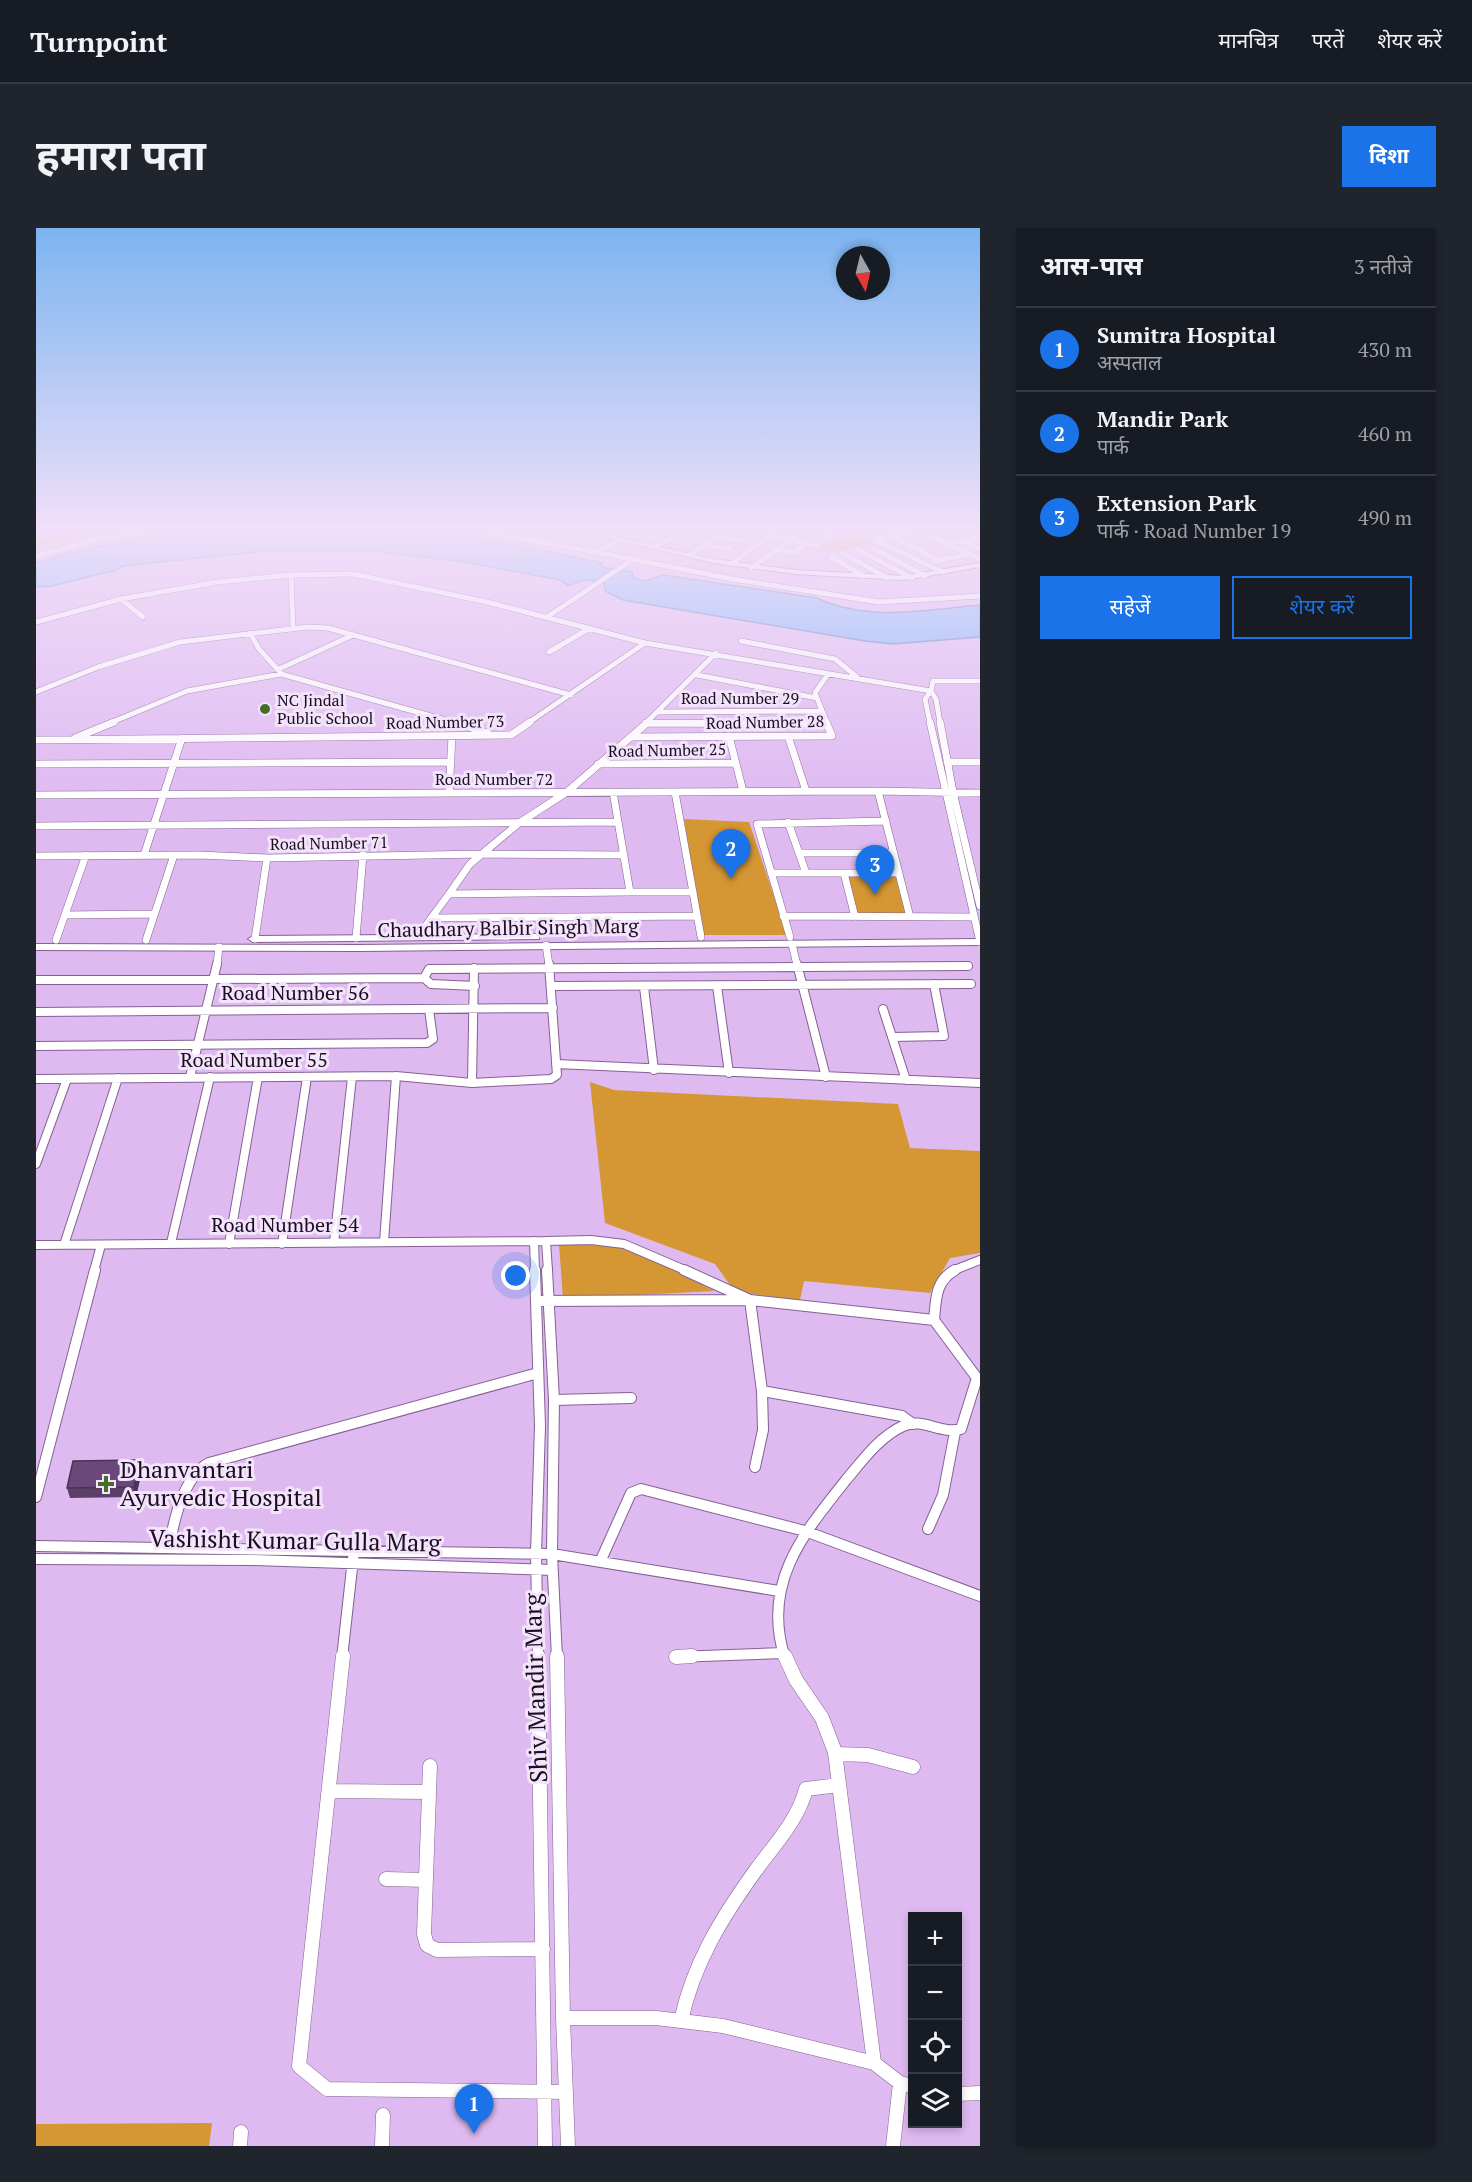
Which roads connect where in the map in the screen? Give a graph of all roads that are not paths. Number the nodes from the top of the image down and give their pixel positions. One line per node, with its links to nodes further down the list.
1 (293, 621): 3 (street)
2 (559, 621): 4 (street)
3 (293, 627): 5 (street); 6 (street)
4 (590, 628): 8 (street); 9 (street)
5 (250, 633): 11 (street); 17 (street)
6 (353, 635): 11 (street); 18 (street)
7 (741, 641): 14 (street)
8 (645, 643): 10 (street); 18 (street, Road Number 73)
9 (549, 652)
10 (716, 653): 12 (street); 13 (street)
11 (280, 672): 24 (street); 31 (street)
12 (828, 674): 14 (street); 19 (street, Road Number 28)
13 (697, 675): 19 (street); 21 (street)
14 (859, 679): 16 (street)
15 (980, 681): 16 (street)
16 (931, 691): 33 (street); 42 (street)
17 (36, 692)
18 (571, 695): 24 (street, Road Number 73)
19 (817, 698): 20 (street, Road Number 28)
20 (822, 711): 21 (street, Road Number 29); 23 (street, Road Number 28)
21 (659, 712): 22 (street)
22 (646, 723): 23 (street); 26 (street)
23 (828, 724): 28 (street, Road Number 28)
24 (496, 735): 25 (street, Road Number 73)
25 (452, 736): 29 (street, Road Number 73); 32 (street)
26 (631, 736): 27 (street, Road Number 28); 38 (street)
27 (729, 736): 28 (street, Road Number 28); 35 (street)
28 (788, 736): 40 (street)
29 (182, 738): 31 (street, Road Number 73); 37 (street)
30 (36, 740): 31 (street, Road Number 73)
31 (70, 740)
32 (451, 762): 37 (street); 47 (street)
33 (947, 762): 34 (street); 42 (street)
34 (980, 762)
35 (736, 763): 38 (street, Road Number 25); 39 (street)
36 (36, 764): 37 (street)
37 (174, 764): 46 (street)
38 (598, 765): 43 (street)
39 (743, 791): 40 (street, Road Number 72); 45 (street, Road Number 72)
40 (806, 791): 41 (street, Road Number 72)
41 (878, 791): 42 (street, Road Number 72); 50 (street)
42 (949, 791): 48 (street, Road Number 72); 66 (street); 81 (street)
43 (567, 792): 44 (street, Road Number 72); 47 (street, Road Number 72); 53 (street)
44 (613, 792): 45 (street, Road Number 72); 51 (street)
45 (675, 792): 72 (street)
46 (164, 793): 47 (street, Road Number 72); 49 (street, Road Number 72); 54 (street)
47 (448, 793)
48 (980, 794)
49 (36, 795)
50 (886, 821): 52 (street); 57 (street)
51 (618, 822): 53 (street); 63 (street)
52 (788, 822): 56 (street); 67 (street)
53 (519, 823): 54 (street); 58 (street)
54 (154, 824): 55 (street); 60 (street)
55 (36, 826)
56 (799, 853): 57 (street); 68 (street)
57 (894, 853): 70 (street)
58 (482, 854): 62 (street, Road Number 71); 63 (street, Road Number 71); 73 (street)
59 (86, 855): 60 (street, Road Number 71); 64 (street, Road Number 71); 76 (street)
60 (144, 855): 61 (street, Road Number 71)
61 (174, 855): 65 (street, Road Number 71); 75 (street)
62 (363, 855): 65 (street, Road Number 71); 85 (street)
63 (624, 855): 71 (street)
64 (36, 856)
65 (267, 858): 86 (street)
66 (976, 872): 74 (street)
67 (771, 873): 68 (street); 78 (street)
68 (806, 873): 69 (street)
69 (844, 873): 70 (street); 79 (street)
70 (899, 873): 80 (street)
71 (630, 892): 72 (street); 73 (street)
72 (693, 892): 77 (street)
73 (449, 894): 82 (street)
74 (980, 906)
75 (154, 914): 76 (street); 89 (street)
76 (65, 915): 88 (street)
77 (697, 916): 82 (street); 84 (street)
78 (783, 916): 79 (street); 91 (street)
79 (855, 916): 80 (street)
80 (910, 917): 81 (street)
81 (974, 917): 87 (street)
82 (431, 918): 83 (street)
83 (424, 928)
84 (701, 937): 85 (street, Chaudhary Balbir Singh Marg); 91 (street, Chaudhary Balbir Singh Marg)
85 (356, 938): 86 (street, Chaudhary Balbir Singh Marg)
86 (255, 939): 89 (street, Chaudhary Balbir Singh Marg)
87 (979, 939): 91 (street, Chaudhary Balbir Singh Marg)
88 (56, 940): 89 (street, Chaudhary Balbir Singh Marg); 90 (street, Chaudhary Balbir Singh Marg)
89 (146, 940)
90 (36, 941)
91 (791, 941): 92 (street, Chaudhary Balbir Singh Marg); 95 (street)
92 (546, 945): 94 (street, Chaudhary Balbir Singh Marg); 98 (street)
93 (36, 947): 94 (street, Chaudhary Balbir Singh Marg)
94 (219, 947): 99 (street)
95 (797, 966): 96 (street); 98 (street); 104 (street)
96 (968, 966)
97 (474, 968): 98 (street); 100 (street); 105 (street)
98 (549, 968): 106 (street)
99 (214, 978): 100 (street); 101 (street); 113 (street)
100 (424, 978): 105 (street)
101 (36, 980)
102 (934, 984): 103 (street); 104 (street); 115 (street)
103 (971, 984)
104 (801, 985): 107 (street); 127 (street)
105 (475, 986): 109 (street)
106 (552, 986): 108 (street); 110 (street)
107 (717, 986): 108 (street); 120 (street)
108 (644, 987): 119 (street)
109 (475, 1008): 110 (street, Road Number 56); 111 (street, Road Number 56); 132 (street)
110 (554, 1008): 118 (street)
111 (429, 1009): 113 (street, Road Number 56); 116 (street)
112 (883, 1009): 115 (street)
113 (207, 1010): 114 (street, Road Number 56); 116 (street)
114 (36, 1012)
115 (892, 1036): 131 (street)
116 (198, 1045): 117 (street); 122 (street)
117 (36, 1046)
118 (556, 1064): 119 (street); 132 (street, Road Number 55)
119 (654, 1070): 120 (street)
120 (729, 1073): 127 (street)
121 (396, 1076): 126 (street, Road Number 55); 132 (street, Road Number 55); 136 (street)
122 (190, 1077): 123 (street, Road Number 55); 128 (street, Road Number 55)
123 (210, 1077): 124 (street, Road Number 55); 138 (street)
124 (258, 1077): 125 (street, Road Number 55); 139 (street)
125 (307, 1077): 126 (street, Road Number 55); 140 (street)
126 (352, 1077): 137 (street)
127 (826, 1077): 131 (street)
128 (118, 1078): 130 (street, Road Number 55); 142 (street)
129 (36, 1079): 130 (street, Road Number 55)
130 (67, 1079): 134 (street)
131 (906, 1080): 133 (street)
132 (472, 1083)
133 (980, 1083)
134 (36, 1164)
135 (540, 1241): 136 (street, Road Number 54); 145 (street, Road Number 54); 146 (street); 147 (street, Shiv Mandir Marg)
136 (384, 1242): 137 (street, Road Number 54)
137 (334, 1243): 140 (street, Road Number 54)
138 (171, 1244): 139 (street, Road Number 54); 143 (street, Road Number 54)
139 (229, 1244): 140 (street, Road Number 54)
140 (282, 1244)
141 (36, 1245): 142 (street, Road Number 54)
142 (64, 1245): 143 (street, Road Number 54)
143 (101, 1245): 157 (street)
144 (980, 1260): 148 (street)
145 (750, 1300): 147 (street); 148 (street); 151 (street)
146 (536, 1301): 147 (street); 149 (street)
147 (550, 1301): 153 (street, Shiv Mandir Marg)
148 (934, 1320): 150 (street)
149 (538, 1373): 161 (street); 162 (street)
150 (978, 1379): 155 (street)
151 (762, 1392): 154 (street); 156 (street)
152 (631, 1398): 153 (street)
153 (554, 1400): 163 (street, Shiv Mandir Marg)
154 (913, 1424): 155 (street); 159 (street)
155 (955, 1432): 158 (street)
156 (755, 1467)
157 (36, 1497)
158 (928, 1529)
159 (805, 1531): 166 (street); 169 (street); 170 (street)
160 (36, 1545): 161 (street, Vashisht Kumar Gulla Marg)
161 (169, 1547): 164 (street, Vashisht Kumar Gulla Marg)
162 (536, 1554): 163 (street, Vashisht Kumar Gulla Marg); 164 (street, Vashisht Kumar Gulla Marg); 167 (street)
163 (552, 1554): 166 (street, Vashisht Kumar Gulla Marg); 168 (street, Shiv Mandir Marg)
164 (353, 1556): 165 (street, Vashisht Kumar Gulla Marg); 167 (street, Vashisht Kumar Gulla Marg); 177 (street)
165 (36, 1559)
166 (600, 1563): 169 (street, Vashisht Kumar Gulla Marg)
167 (536, 1569): 168 (street, Vashisht Kumar Gulla Marg); 181 (street)
168 (552, 1570): 182 (street, Shiv Mandir Marg)
169 (779, 1591): 171 (street)
170 (980, 1596)
171 (784, 1653): 172 (street); 173 (street)
172 (675, 1657)
173 (835, 1754): 175 (street); 176 (street)
174 (430, 1766): 178 (street)
175 (913, 1767)
176 (839, 1785): 183 (street); 184 (street)
177 (329, 1791): 178 (street); 186 (street)
178 (429, 1792): 180 (street)
179 (386, 1878): 180 (street)
180 (424, 1880): 181 (street)
181 (543, 1949): 186 (street)
182 (563, 2018): 183 (street); 187 (street, Shiv Mandir Marg)
183 (681, 2021): 184 (street)
184 (874, 2063): 185 (street)
185 (906, 2085): 194 (street)
186 (545, 2092): 187 (street); 192 (street)
187 (566, 2092): 193 (street, Shiv Mandir Marg)
188 (980, 2093): 189 (street)
189 (962, 2094)
190 (383, 2115): 191 (street)
191 (382, 2146)
192 (545, 2146)
193 (568, 2146)
194 (893, 2146)

